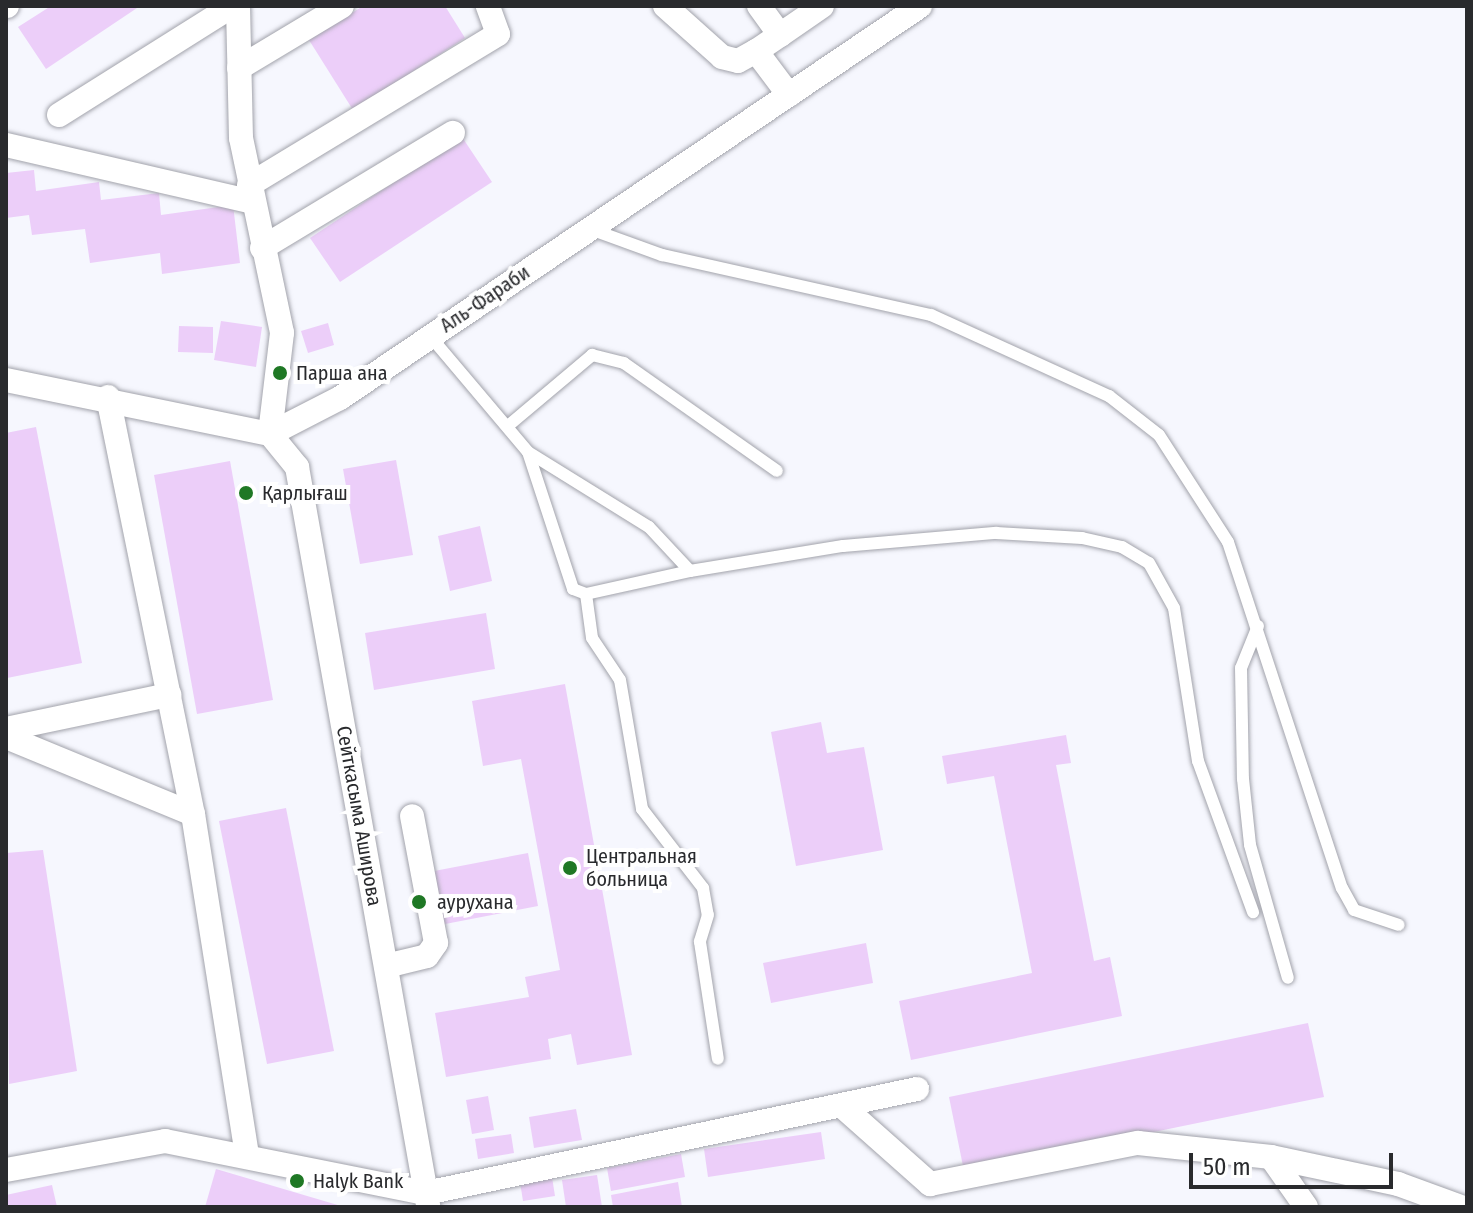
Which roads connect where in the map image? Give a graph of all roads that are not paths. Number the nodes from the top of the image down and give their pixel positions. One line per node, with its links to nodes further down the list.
1 (235, 6): 10 (street); 12 (street)
2 (342, 6): 10 (street)
3 (488, 6): 15 (street)
4 (665, 6): 9 (street)
5 (759, 6): 8 (street)
6 (822, 6): 8 (street)
7 (920, 6): 11 (street, Аль-Фараби)
8 (780, 35): 9 (street)
9 (756, 51): 11 (street)
10 (239, 68): 15 (street)
11 (789, 95): 16 (street, Аль-Фараби)
12 (59, 115)
13 (453, 133): 17 (street)
14 (6, 145): 15 (street)
15 (251, 193): 17 (street)
16 (590, 229): 18 (street, Аль-Фараби); 27 (lane)
17 (262, 248): 22 (street)
18 (430, 336): 21 (lane); 22 (street, Аль-Фараби)
19 (6, 380): 20 (street)
20 (108, 397): 22 (street); 28 (street)
21 (509, 425): 23 (lane); 24 (lane)
22 (270, 434): 35 (street, Сейткасыма Аширова)
23 (528, 452): 25 (lane); 26 (lane)
24 (777, 471)
25 (690, 571): 26 (lane); 33 (lane)
26 (586, 594): 37 (lane)
27 (1258, 626): 34 (lane); 36 (lane)
28 (169, 695): 29 (street); 31 (street)
29 (6, 729)
30 (6, 737): 31 (street)
31 (193, 814): 40 (street)
32 (412, 816): 35 (street)
33 (1253, 912)
34 (1399, 925)
35 (386, 966): 43 (street, Сейткасыма Аширова)
36 (1288, 978)
37 (718, 1059)
38 (917, 1089): 39 (street)
39 (842, 1106): 41 (street); 43 (street)
40 (247, 1155): 42 (street); 43 (street)
41 (1271, 1157): 44 (street); 45 (street)
42 (6, 1170)
43 (427, 1200)
44 (1306, 1207)
45 (1461, 1207)

